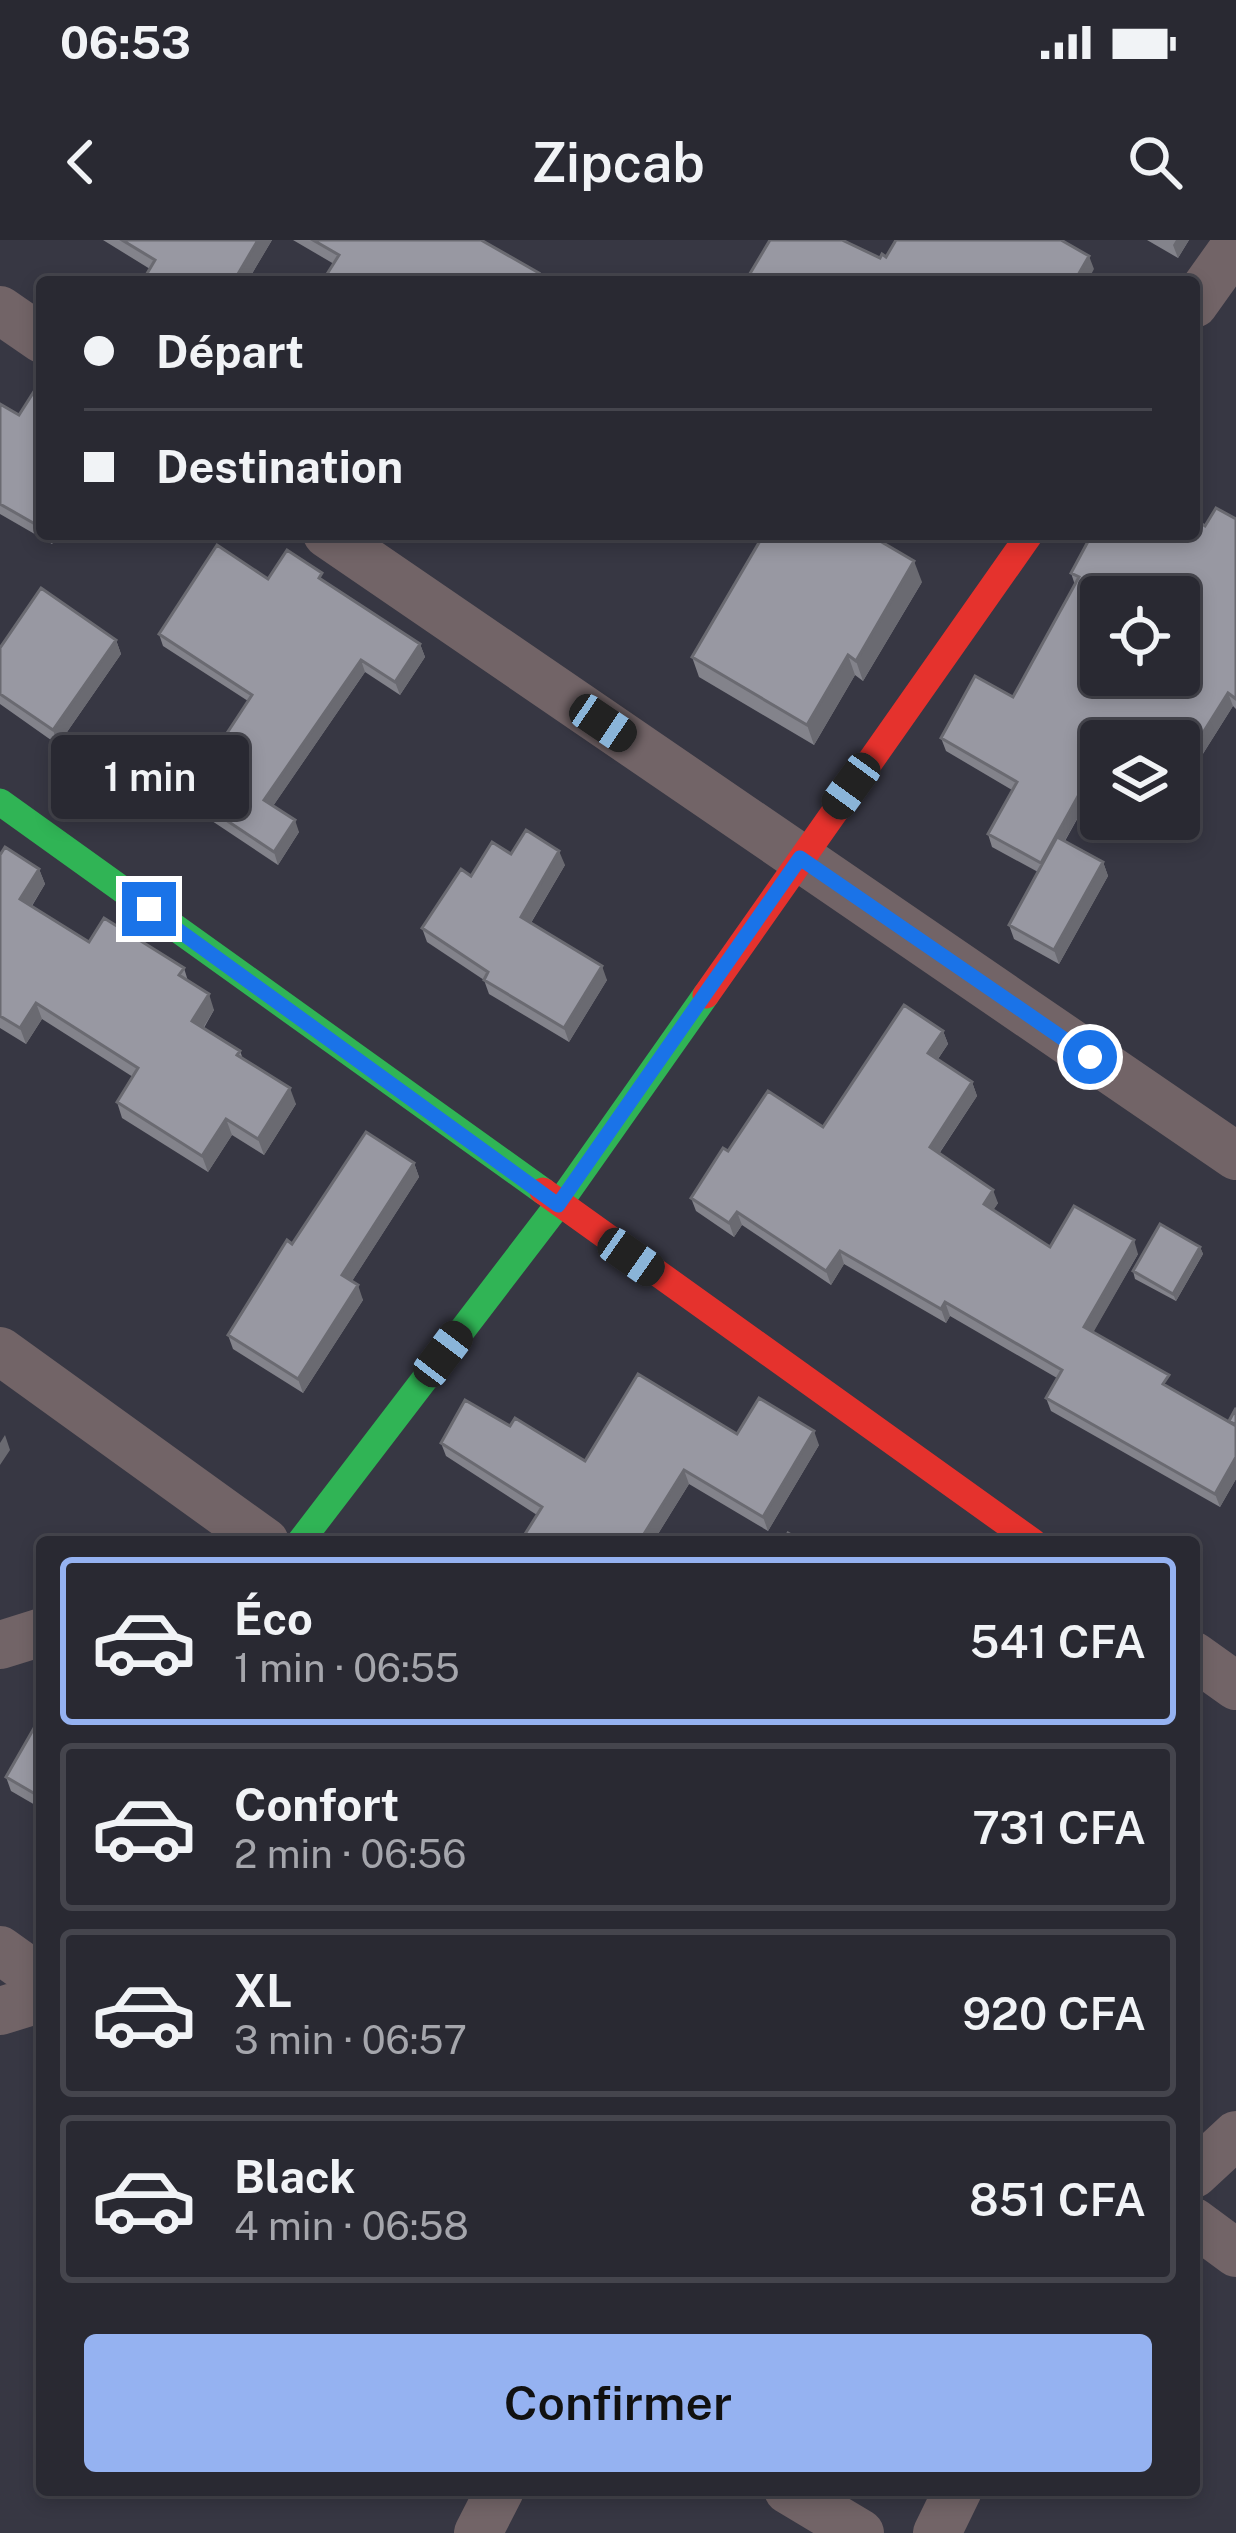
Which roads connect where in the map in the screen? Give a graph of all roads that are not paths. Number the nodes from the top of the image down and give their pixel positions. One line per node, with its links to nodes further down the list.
1 (1236, 245): 2 (street)
2 (1200, 296)
3 (0, 310): 4 (street)
4 (36, 335)
5 (336, 540): 8 (street)
6 (1026, 540): 8 (street)
7 (0, 802): 10 (street)
8 (800, 858): 9 (street); 10 (street)
9 (1236, 1156)
10 (558, 1205): 13 (street); 14 (street)
11 (0, 1351): 12 (street)
12 (257, 1536)
13 (304, 1536)
14 (1026, 1536)
15 (36, 1634): 16 (street)
16 (0, 1645)
17 (1200, 1660): 18 (street)
18 (1236, 1685)
19 (0, 1950): 20 (street)
20 (36, 1976)
21 (36, 1999): 22 (street)
22 (0, 2011)
23 (1236, 2135): 24 (street)
24 (1200, 2168)
25 (1200, 2226): 26 (street)
26 (1236, 2253)
27 (497, 2496): 30 (street)
28 (798, 2496): 31 (street)
29 (955, 2496): 32 (street)
30 (478, 2533)
31 (860, 2533)
32 (937, 2533)

